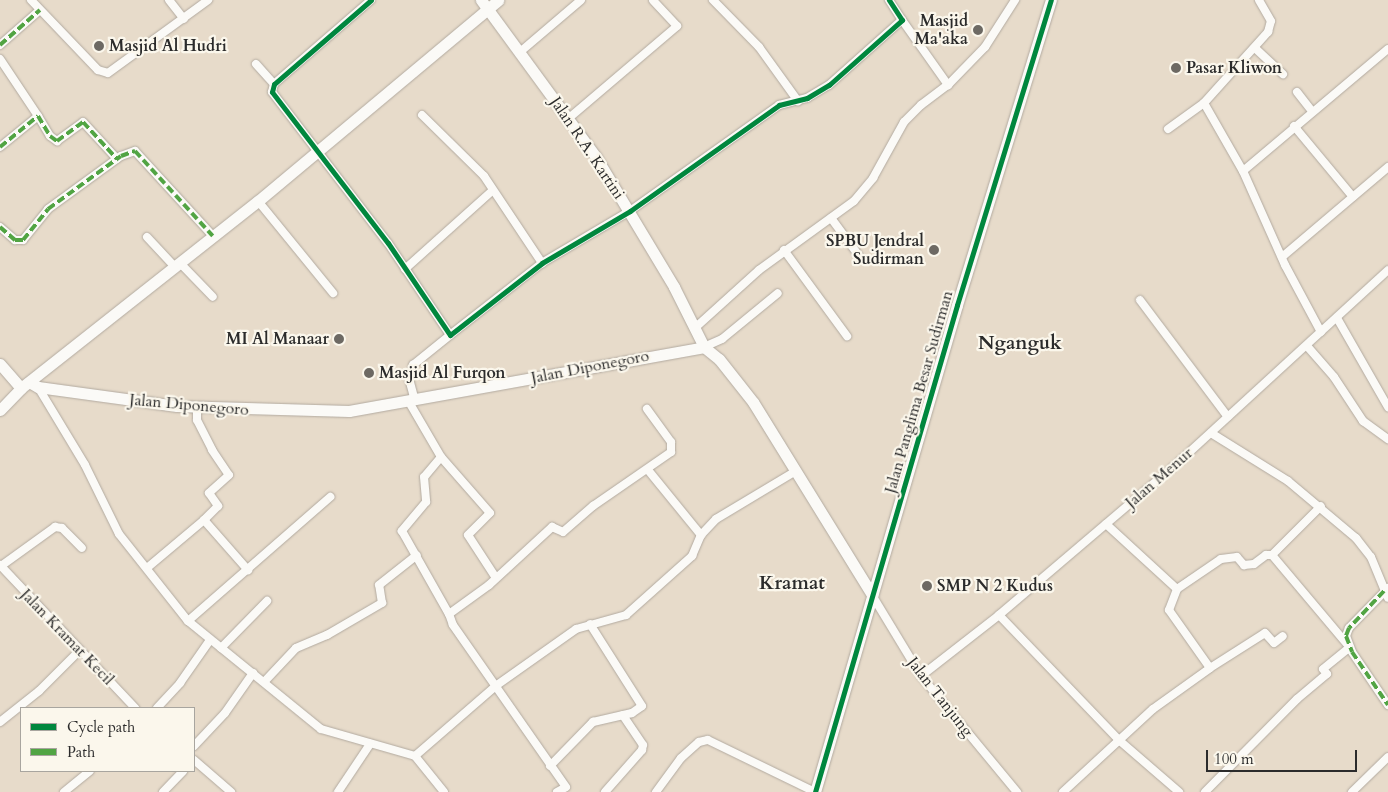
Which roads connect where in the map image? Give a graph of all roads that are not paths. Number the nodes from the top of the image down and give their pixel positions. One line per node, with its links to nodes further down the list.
1 (31, 0): 14 (street)
2 (169, 0): 15 (street)
3 (208, 0): 15 (street)
4 (371, 0): 24 (street)
5 (498, 0): 13 (main road)
6 (581, 0): 20 (street)
7 (654, 0): 32 (street)
8 (713, 0): 27 (street)
9 (888, 0): 16 (street)
10 (1015, 0): 25 (street)
11 (1051, 0): 93 (main road, Jalan Panglima Besar Sudirman)
12 (1259, 0): 18 (street)
13 (484, 4): 20 (main road, Jalan R.A. Kartini); 36 (main road)
14 (40, 10): 15 (street); 17 (street)
15 (184, 19)
16 (902, 20): 25 (street); 27 (street)
17 (0, 45)
18 (1256, 49): 23 (street); 28 (street)
19 (1388, 49): 29 (street)
20 (520, 52): 32 (main road, Jalan R.A. Kartini)
21 (0, 59): 31 (street)
22 (256, 64): 24 (street)
23 (1283, 74)
24 (274, 84): 36 (street)
25 (948, 85): 44 (street)
26 (1297, 92): 29 (street)
27 (798, 101): 43 (street)
28 (1204, 103): 34 (street); 39 (street)
29 (1312, 111): 33 (street)
30 (422, 115): 40 (street)
31 (38, 116): 35 (street); 37 (street)
32 (569, 118): 43 (main road, Jalan R.A. Kartini)
33 (1294, 126): 39 (street); 41 (street)
34 (1168, 129)
35 (0, 147)
36 (319, 151): 42 (main road); 53 (street)
37 (117, 159): 45 (street); 46 (street)
38 (1388, 167): 41 (street)
39 (1243, 171): 50 (street)
40 (492, 191): 51 (street); 53 (street)
41 (1353, 197): 50 (street)
42 (258, 201): 46 (main road); 56 (street)
43 (630, 211): 51 (street); 60 (main road, Jalan R.A. Kartini)
44 (831, 218): 48 (street); 49 (street)
45 (1, 230)
46 (213, 236): 52 (main road)
47 (147, 237): 52 (street)
48 (784, 250): 60 (street); 63 (street)
49 (860, 257)
50 (1282, 257): 61 (street)
51 (542, 263): 62 (street)
52 (178, 265): 57 (street); 67 (main road)
53 (405, 269): 62 (street)
54 (1388, 270): 59 (street, Jalan Menur)
55 (778, 292): 65 (street)
56 (333, 293)
57 (213, 297)
58 (1140, 300): 73 (street)
59 (1338, 318): 61 (street, Jalan Menur); 70 (street)
60 (696, 327): 65 (main road, Jalan R.A. Kartini)
61 (1321, 332): 64 (street, Jalan Menur)
62 (450, 334): 68 (street)
63 (847, 336)
64 (1307, 346): 73 (street, Jalan Menur); 75 (street)
65 (704, 347): 68 (main road, Jalan Diponegoro); 78 (main road)
66 (0, 364): 67 (main road)
67 (29, 386): 69 (main road, Jalan Diponegoro); 72 (main road); 88 (street)
68 (412, 402): 69 (main road, Jalan Diponegoro); 76 (street)
69 (197, 407): 81 (street)
70 (1388, 407)
71 (647, 409): 77 (street)
72 (0, 410)
73 (1228, 418): 74 (street, Jalan Menur)
74 (1211, 432): 80 (street); 82 (street, Jalan Menur)
75 (1388, 439)
76 (441, 457): 85 (street); 90 (street)
77 (648, 470): 83 (street); 90 (street)
78 (796, 471): 83 (street); 93 (main road)
79 (330, 497): 89 (street)
80 (1321, 506): 86 (street); 92 (street)
81 (204, 520): 88 (street); 89 (street)
82 (1106, 524): 91 (street); 96 (street, Jalan Menur)
83 (701, 535): 98 (street)
84 (82, 548): 87 (street)
85 (418, 555): 95 (street); 107 (street)
86 (1272, 555): 91 (street); 101 (street)
87 (0, 565): 103 (street, Jalan Kramat Kecil)
88 (147, 568): 97 (street)
89 (248, 570): 97 (street)
90 (496, 578): 95 (street)
91 (1177, 588): 104 (street)
92 (1387, 592): 101 (street)
93 (872, 595): 106 (street, Jalan Tanjung); 132 (main road, Jalan Panglima Besar Sudirman)
94 (267, 601): 102 (street)
95 (450, 614): 108 (street)
96 (999, 615): 106 (street, Jalan Menur); 114 (street)
97 (188, 621): 100 (street)
98 (590, 624): 108 (street); 112 (street)
99 (1283, 636): 104 (street)
100 (210, 640): 102 (street); 111 (street)
101 (1348, 646): 109 (street); 136 (street)
102 (221, 648): 105 (street)
103 (80, 650): 110 (street, Jalan Kramat Kecil); 113 (street)
104 (1210, 668): 114 (street)
105 (253, 672): 107 (street); 116 (street)
106 (921, 676): 133 (street, Jalan Tanjung)
107 (265, 681): 115 (street)
108 (497, 685): 117 (street); 120 (street)
109 (1388, 705)
110 (134, 707)
111 (158, 707)
112 (623, 715): 120 (street); 130 (street)
113 (0, 722)
114 (1120, 741): 134 (street); 135 (street)
115 (370, 744): 117 (street); 127 (street)
116 (195, 745)
117 (415, 756): 128 (street)
118 (1388, 757): 137 (street)
119 (195, 761): 126 (street)
120 (550, 766): 123 (street)
121 (89, 772): 124 (street)
122 (182, 772): 125 (street)
123 (568, 790): 129 (street)
124 (64, 792)
125 (163, 792)
126 (231, 792)
127 (338, 792)
128 (444, 792)
129 (557, 792)
130 (605, 792)
131 (656, 792): 132 (street)
132 (815, 792)
133 (1017, 792)
134 (1063, 792)
135 (1178, 792)
136 (1205, 792)
137 (1352, 792)

